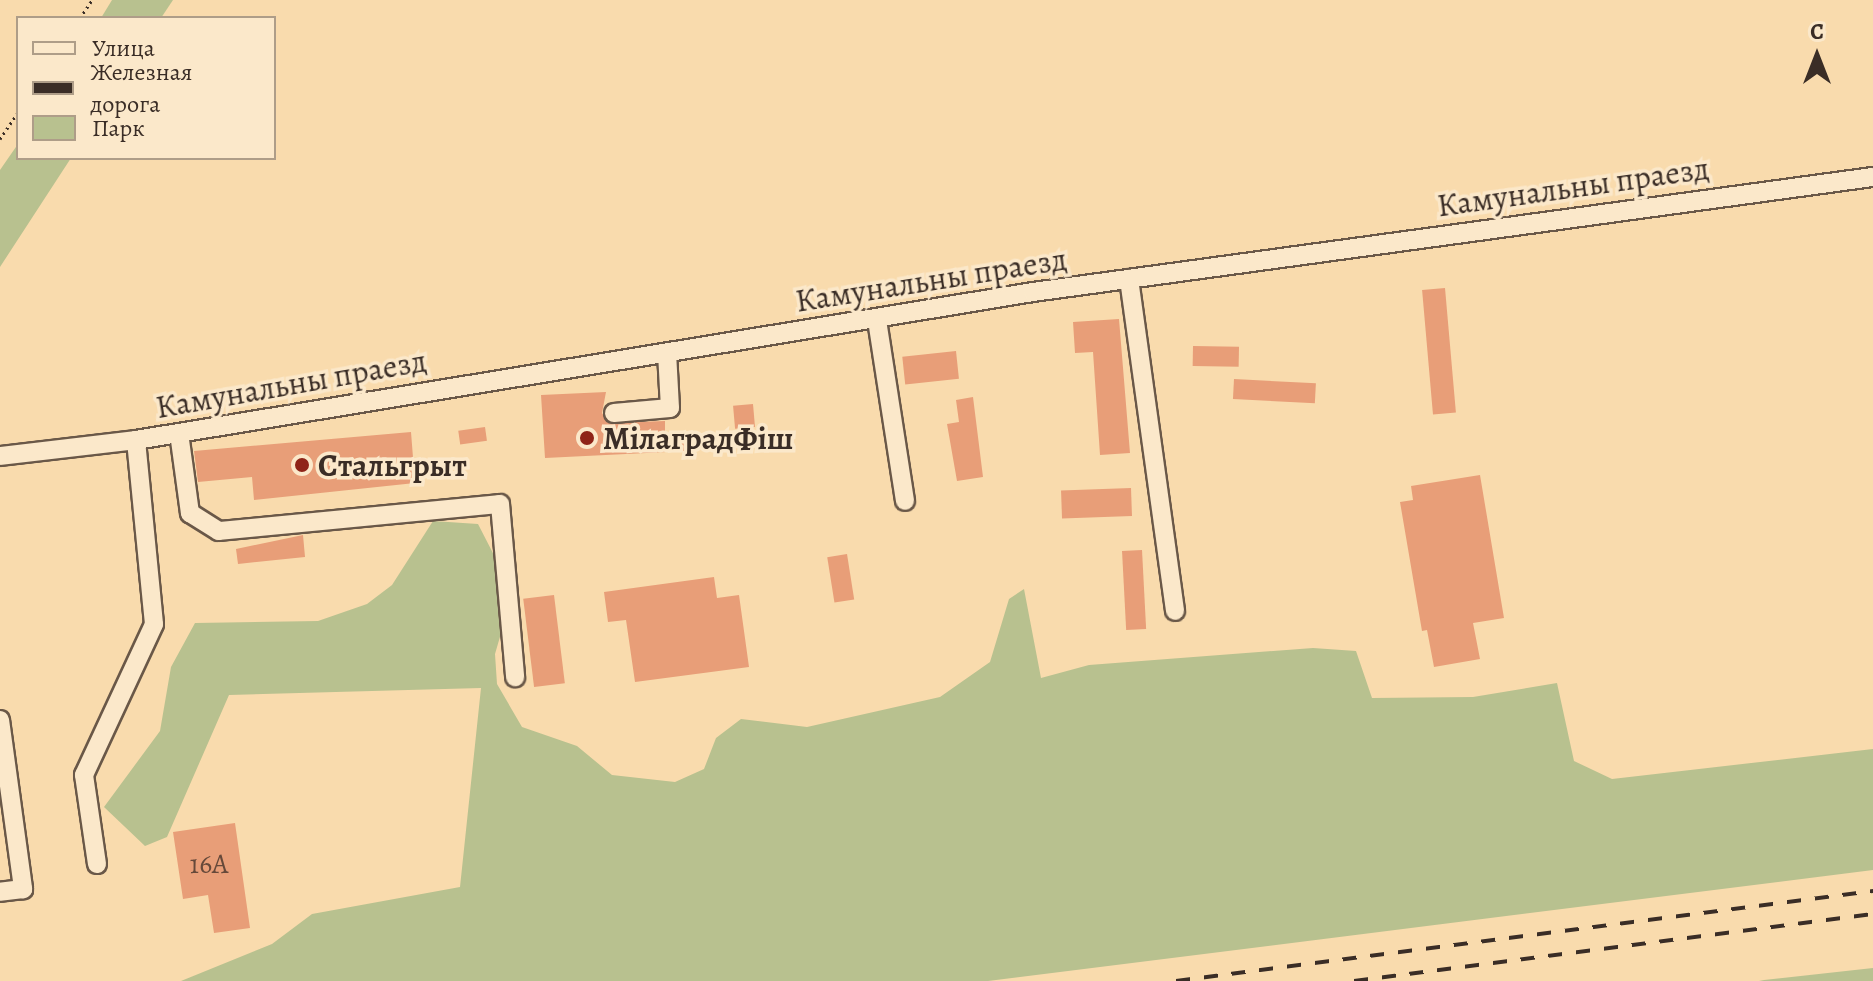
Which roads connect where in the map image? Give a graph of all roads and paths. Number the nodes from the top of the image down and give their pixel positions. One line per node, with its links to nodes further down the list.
1 (16, 115): 2 (path)
2 (0, 139)
3 (1873, 177): 4 (street, Камунальны праезд)
4 (1129, 279): 5 (street, Камунальны праезд); 12 (street)
5 (877, 320): 6 (street, Камунальны праезд); 11 (street)
6 (667, 353): 7 (street); 8 (street, Камунальны праезд)
7 (614, 413)
8 (179, 433): 9 (street, Камунальны праезд); 13 (street)
9 (136, 440): 10 (street, Камунальны праезд); 15 (street)
10 (0, 456)
11 (905, 501)
12 (1175, 611)
13 (515, 677)
14 (0, 720): 16 (street)
15 (97, 864)
16 (0, 892)

